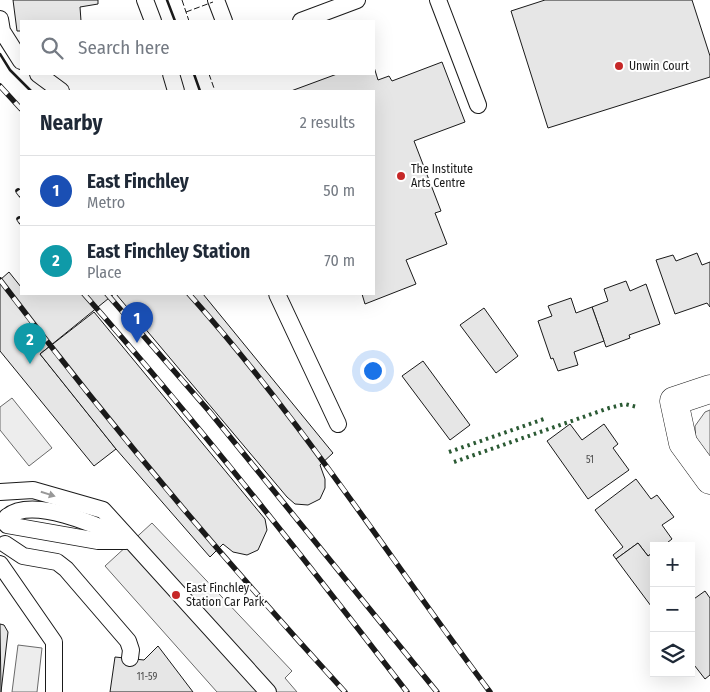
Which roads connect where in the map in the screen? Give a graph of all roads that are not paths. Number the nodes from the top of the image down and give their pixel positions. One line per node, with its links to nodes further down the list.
1 (145, 0): 6 (lane)
2 (216, 0): 7 (lane)
3 (357, 0): 8 (lane)
4 (438, 0): 14 (lane)
5 (0, 19): 9 (lane)
6 (153, 20)
7 (224, 20)
8 (303, 20)
9 (20, 59)
10 (39, 75): 12 (lane)
11 (171, 75): 13 (lane)
12 (60, 90)
13 (176, 90)
14 (478, 105)
15 (277, 295): 17 (lane)
16 (710, 389): 18 (street)
17 (338, 424)
18 (710, 480)
19 (0, 492): 22 (lane, one-way to 22)
20 (0, 499): 21 (lane)
21 (7, 521): 22 (lane); 23 (lane)
22 (131, 541): 27 (lane)
23 (2, 547): 25 (lane)
24 (0, 564): 26 (lane)
25 (130, 658)
26 (54, 692)
27 (268, 692)

